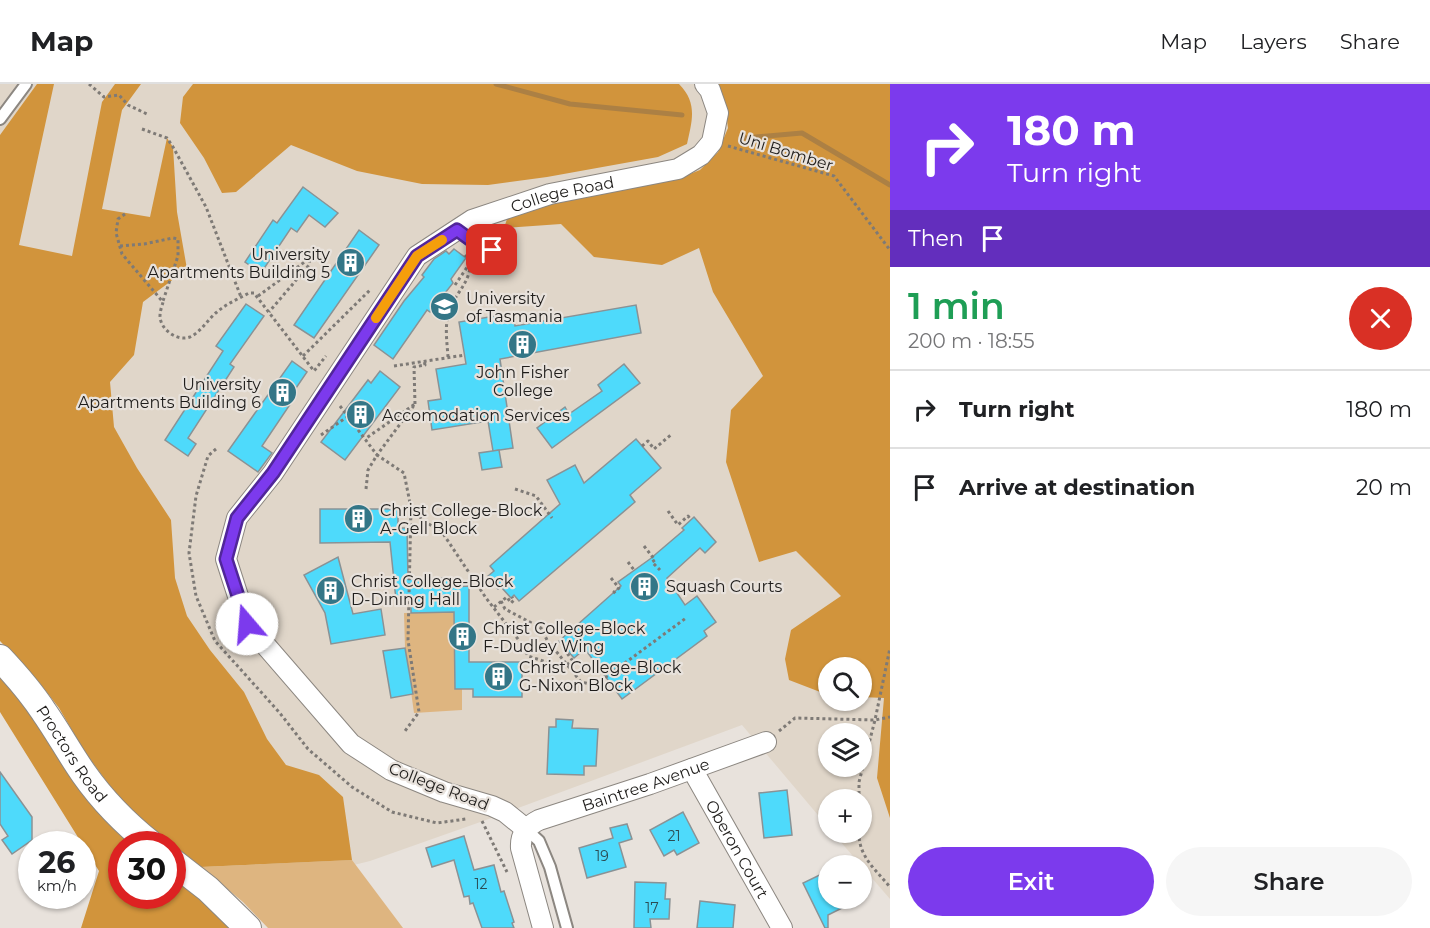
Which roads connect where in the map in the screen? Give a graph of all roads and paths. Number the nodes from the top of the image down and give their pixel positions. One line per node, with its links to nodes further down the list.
1 (26, 84): 5 (lane)
2 (89, 84): 4 (path)
3 (705, 84): 7 (street)
4 (147, 114)
5 (0, 119)
6 (142, 129): 16 (path)
7 (712, 142): 9 (street, College Road); 11 (path, Uni Bomber)
8 (125, 214): 10 (path)
9 (457, 230): 12 (lane); 60 (street, College Road)
10 (120, 246): 17 (path); 17 (path)
11 (890, 250)
12 (506, 254)
13 (455, 285): 22 (path)
14 (370, 290): 21 (path)
15 (258, 296): 16 (path); 18 (path); 18 (path)
16 (241, 297): 17 (path)
17 (163, 302)
18 (269, 312): 21 (path)
19 (328, 354): 21 (path)
20 (465, 355): 22 (path)
21 (303, 356)
22 (448, 357): 23 (path)
23 (424, 360): 24 (path); 25 (path)
24 (394, 366)
25 (416, 404): 30 (path); 32 (path)
26 (342, 411): 27 (path)
27 (346, 417): 28 (path); 30 (path)
28 (326, 432)
29 (672, 434): 31 (path)
30 (365, 439): 32 (path)
31 (642, 446)
32 (377, 455): 33 (path); 35 (path)
33 (366, 489)
34 (515, 489): 37 (path)
35 (411, 508): 47 (path); 56 (path)
36 (668, 512): 38 (path)
37 (552, 518)
38 (691, 520)
39 (644, 546): 42 (path)
40 (628, 562): 41 (path)
41 (634, 570)
42 (660, 570)
43 (611, 578): 44 (path)
44 (616, 594)
45 (512, 597): 46 (path)
46 (501, 601): 47 (path); 53 (path)
47 (494, 607): 52 (path)
48 (686, 618): 53 (path)
49 (890, 648): 55 (path)
50 (567, 653): 53 (path)
51 (0, 658): 62 (street, Proctors Road)
52 (549, 663)
53 (567, 665)
54 (890, 717): 55 (path)
55 (875, 720): 57 (path); 59 (path)
56 (405, 730)
57 (766, 742): 58 (street, Baintree Avenue)
58 (692, 769): 61 (street, Baintree Avenue); 70 (street, Oberon Court)
59 (859, 789)
60 (472, 800): 61 (street, College Road); 65 (path)
61 (526, 830): 68 (street); 69 (lane)
62 (136, 831)
63 (858, 843): 66 (path)
64 (186, 872): 67 (street)
65 (507, 873)
66 (890, 887)
67 (248, 928)
68 (543, 928)
69 (567, 928)
70 (782, 928)

